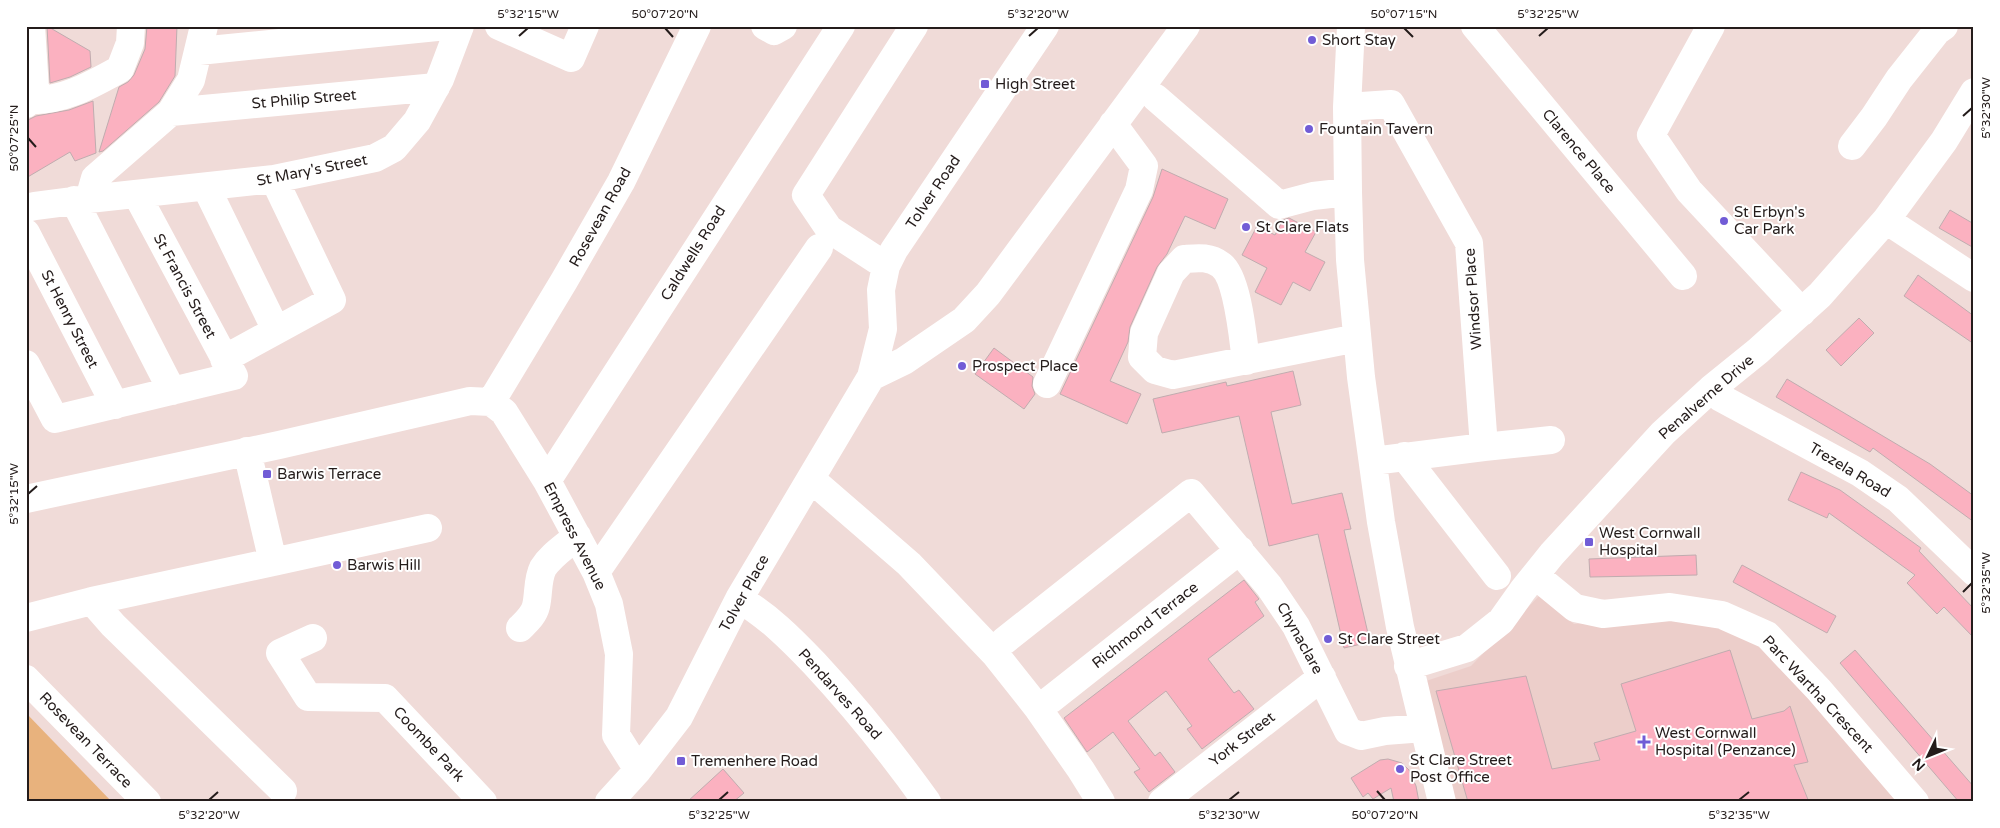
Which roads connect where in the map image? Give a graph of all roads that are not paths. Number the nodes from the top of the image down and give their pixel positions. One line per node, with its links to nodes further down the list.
1 (31, 26): 23 (street)
2 (116, 26): 20 (street)
3 (131, 26): 20 (street)
4 (447, 26): 19 (street)
5 (460, 26): 21 (street, St Mary's Street)
6 (499, 26): 7 (street)
7 (585, 26)
8 (697, 26): 51 (street, Rosevean Road)
9 (765, 26): 10 (street)
10 (783, 26)
11 (841, 26): 59 (street, Caldwells Road)
12 (914, 26): 38 (street)
13 (1045, 26): 38 (street, Tolver Road)
14 (1186, 26): 27 (street)
15 (1352, 26): 25 (street)
16 (1475, 26): 39 (street, Clarence Place)
17 (1710, 26): 41 (street)
18 (1944, 26): 28 (street)
19 (202, 39): 26 (street)
20 (96, 82): 23 (street)
21 (436, 86): 26 (street, St Philip Street); 29 (street, St Mary's Street)
22 (1974, 92): 35 (street, Penalverne Drive)
23 (30, 98)
24 (1156, 98): 31 (street)
25 (1347, 107): 31 (street); 54 (street, Windsor Place)
26 (171, 112): 33 (street)
27 (1113, 124): 47 (street); 48 (street)
28 (1852, 146)
29 (274, 179): 30 (street, St Mary's Street); 42 (street)
30 (206, 187): 32 (street, St Mary's Street); 42 (street)
31 (1348, 192): 43 (street)
32 (137, 195): 33 (street, St Mary's Street); 46 (street, St Francis Street)
33 (81, 200): 34 (street, St Mary's Street); 50 (street)
34 (26, 208)
35 (1886, 220): 40 (street); 41 (street, Penalverne Drive)
36 (26, 233): 52 (street, St Henry Street)
37 (819, 248): 65 (street)
38 (886, 266): 47 (street, Tolver Road)
39 (1683, 276)
40 (1974, 278)
41 (1802, 312): 49 (street, Penalverne Drive)
42 (276, 330): 46 (street)
43 (1357, 338): 44 (street); 57 (street)
44 (1246, 361): 44 (street)
45 (26, 364): 52 (street)
46 (229, 368): 50 (street)
47 (870, 377): 58 (street, Tolver Place)
48 (1048, 384)
49 (1711, 389): 66 (street, Trezela Road); 68 (street, Penalverne Drive)
50 (172, 391): 52 (street)
51 (491, 402): 55 (street); 59 (street, Empress Avenue)
52 (115, 405)
53 (1551, 440): 54 (street)
54 (1484, 447): 56 (street)
55 (247, 451): 60 (street); 64 (street)
56 (1404, 456): 57 (street); 67 (street)
57 (1373, 460): 75 (street)
58 (811, 479): 69 (street, Tolver Place); 86 (street)
59 (547, 481): 62 (street, Empress Avenue)
60 (26, 499)
61 (428, 528): 64 (street)
62 (577, 536): 65 (street, Empress Avenue); 72 (street)
63 (1240, 550): 74 (street, Chynaclare); 76 (street, Chynaclare); 78 (street, Richmond Terrace)
64 (273, 562): 70 (street)
65 (596, 572): 80 (street, Empress Avenue)
66 (1974, 572)
67 (1497, 576)
68 (1536, 576): 75 (street, Penalverne Drive); 89 (street, Parc Wartha Crescent)
69 (739, 599): 80 (street, Tolver Place); 85 (street, Pendarves Road)
70 (92, 601): 71 (street); 81 (street)
71 (26, 618)
72 (520, 628)
73 (313, 638): 84 (street, Coombe Park)
74 (1004, 641)
75 (1408, 666): 79 (street)
76 (1322, 677): 79 (street, Chynaclare); 87 (street, York Street)
77 (26, 678): 83 (street, Rosevean Terrace)
78 (1050, 700)
79 (1424, 728): 88 (street)
80 (638, 770): 82 (street, Tolver Place)
81 (283, 791)
82 (619, 799)
83 (147, 802)
84 (483, 802)
85 (927, 802)
86 (1101, 802)
87 (1162, 802)
88 (1442, 802)
89 (1916, 802)

